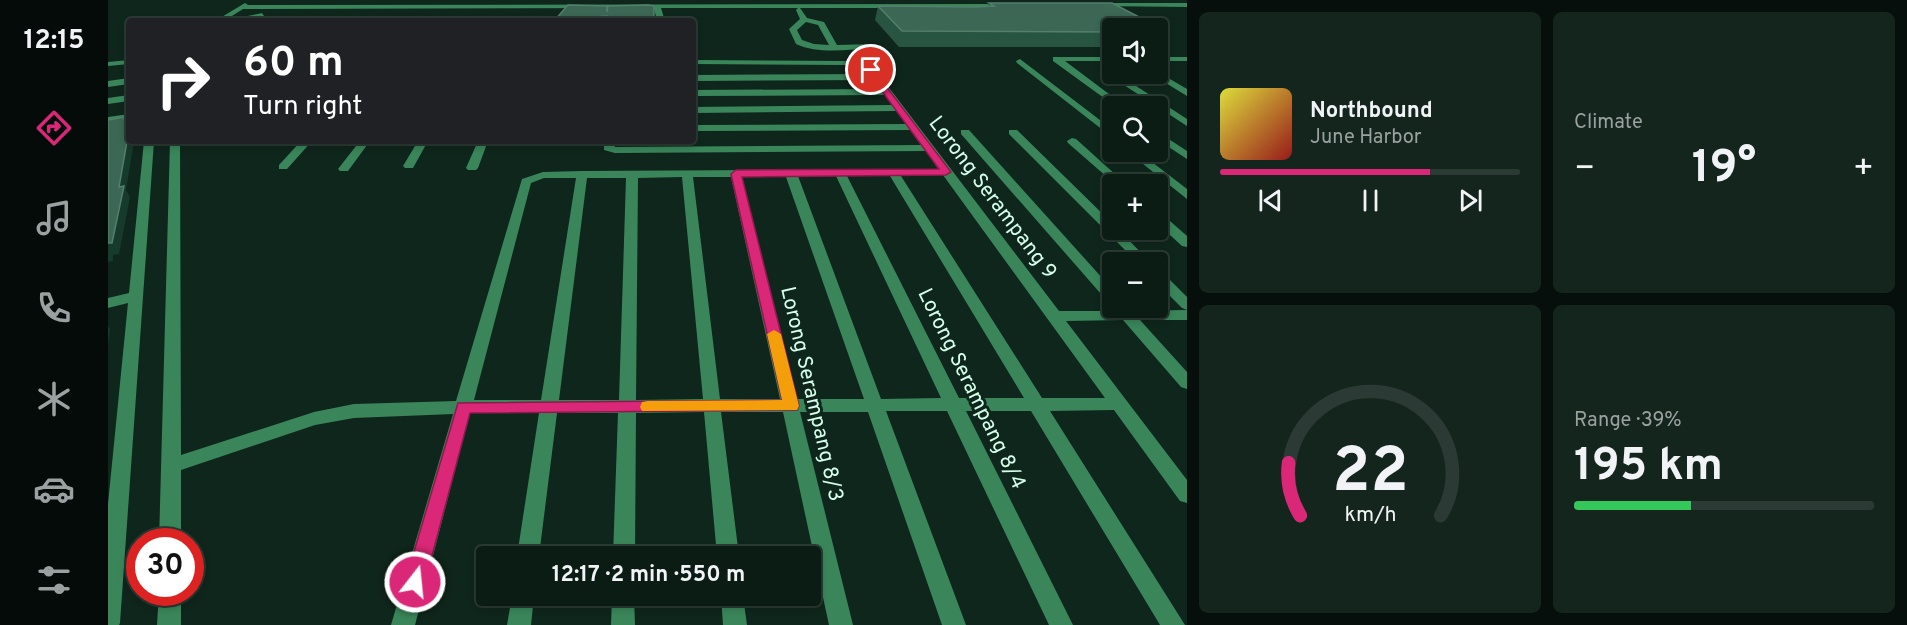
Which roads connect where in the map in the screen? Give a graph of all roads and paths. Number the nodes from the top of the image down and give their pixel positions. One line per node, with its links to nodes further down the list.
1 (253, 0): 14 (street)
2 (950, 0): 5 (street)
3 (983, 0): 11 (street)
4 (1172, 0): 8 (street)
5 (853, 1)
6 (714, 3): 9 (street); 18 (street)
7 (1156, 5): 8 (street); 13 (street); 16 (street)
8 (1185, 5)
9 (796, 6): 10 (street); 25 (street)
10 (867, 6): 11 (street); 22 (street)
11 (991, 6): 12 (street)
12 (1020, 6)
13 (1088, 6)
14 (241, 7): 15 (street); 23 (street)
15 (311, 7): 17 (street); 18 (street)
16 (1148, 11)
17 (302, 14): 21 (street); 24 (street)
18 (659, 14)
19 (976, 14): 20 (street)
20 (1006, 14)
21 (368, 15)
22 (876, 15)
23 (224, 18)
24 (246, 18)
25 (804, 19): 27 (street); 27 (street)
26 (875, 46): 27 (street)
27 (834, 47)
28 (1092, 59): 29 (street); 36 (street); 47 (street)
29 (1102, 59)
30 (1169, 59): 31 (street); 37 (street)
31 (1187, 59)
32 (1020, 61): 55 (street)
33 (126, 62): 35 (street)
34 (696, 63): 39 (street, Lorong Serampang 9)
35 (108, 64)
36 (1102, 66)
37 (1187, 70)
38 (696, 75): 39 (street)
39 (876, 77): 44 (street, Lorong Serampang 9)
40 (126, 81): 42 (street)
41 (1168, 82): 46 (street)
42 (108, 84)
43 (1129, 84): 54 (street)
44 (887, 92): 45 (street); 50 (street, Lorong Serampang 9)
45 (696, 93)
46 (1187, 93)
47 (1106, 96)
48 (126, 98): 49 (street)
49 (108, 101)
50 (899, 108): 51 (street); 57 (street, Lorong Serampang 9)
51 (696, 110): 56 (street)
52 (126, 117): 53 (street)
53 (108, 120)
54 (1187, 123)
55 (1102, 126)
56 (697, 128): 57 (street); 71 (street)
57 (913, 128): 69 (street, Lorong Serampang 9)
58 (965, 132): 91 (street)
59 (1013, 132): 89 (street)
60 (1072, 141): 85 (street)
61 (1168, 142): 70 (street)
62 (149, 144): 92 (street)
63 (175, 144): 110 (street)
64 (304, 144): 74 (street)
65 (363, 144): 76 (street)
66 (421, 144): 73 (street)
67 (482, 144): 75 (street)
68 (609, 144): 71 (street)
69 (928, 148): 71 (street); 77 (street, Lorong Serampang 9)
70 (1187, 156)
71 (707, 162): 82 (street); 83 (street)
72 (1146, 162): 86 (street)
73 (409, 166)
74 (283, 167)
75 (472, 168)
76 (344, 169)
77 (946, 172): 79 (street); 98 (street, Lorong Serampang 9)
78 (840, 173): 79 (street); 84 (street); 102 (street, Lorong Serampang 8/4)
79 (894, 173): 103 (street)
80 (582, 174): 81 (street); 107 (street); 108 (street)
81 (632, 174): 82 (street); 109 (street)
82 (687, 174): 104 (street)
83 (736, 174): 84 (street); 105 (street, Lorong Serampang 8/3)
84 (791, 174): 106 (street)
85 (1110, 174)
86 (1187, 195)
87 (1168, 226): 88 (street)
88 (1187, 243)
89 (1134, 252)
90 (1168, 286): 94 (street)
91 (1102, 287)
92 (136, 296): 93 (street); 120 (street)
93 (108, 303)
94 (1187, 305)
95 (1102, 313): 98 (street)
96 (1168, 314): 97 (street)
97 (1187, 315)
98 (1054, 316): 101 (street, Lorong Serampang 9)
99 (1130, 318): 100 (street)
100 (1187, 383)
101 (1120, 404): 103 (street); 111 (street, Lorong Serampang 9)
102 (954, 405): 103 (street); 106 (street); 128 (street, Lorong Serampang 8/4)
103 (1037, 405): 129 (street)
104 (712, 406): 105 (street); 109 (street); 115 (street)
105 (791, 406): 106 (street); 126 (street, Lorong Serampang 8/3)
106 (874, 406): 127 (street)
107 (464, 407): 108 (street); 110 (street); 122 (street)
108 (547, 407): 109 (street); 113 (street)
109 (627, 407): 114 (street)
110 (170, 466): 112 (street)
111 (1187, 495)
112 (170, 528)
113 (529, 546)
114 (624, 546)
115 (727, 546)
116 (170, 606): 121 (street)
117 (522, 606): 123 (street)
118 (623, 606): 124 (street)
119 (733, 606): 125 (street)
120 (108, 623)
121 (169, 625)
122 (403, 625)
123 (519, 625)
124 (623, 625)
125 (735, 625)
126 (842, 625)
127 (954, 625)
128 (1061, 625)
129 (1173, 625)

